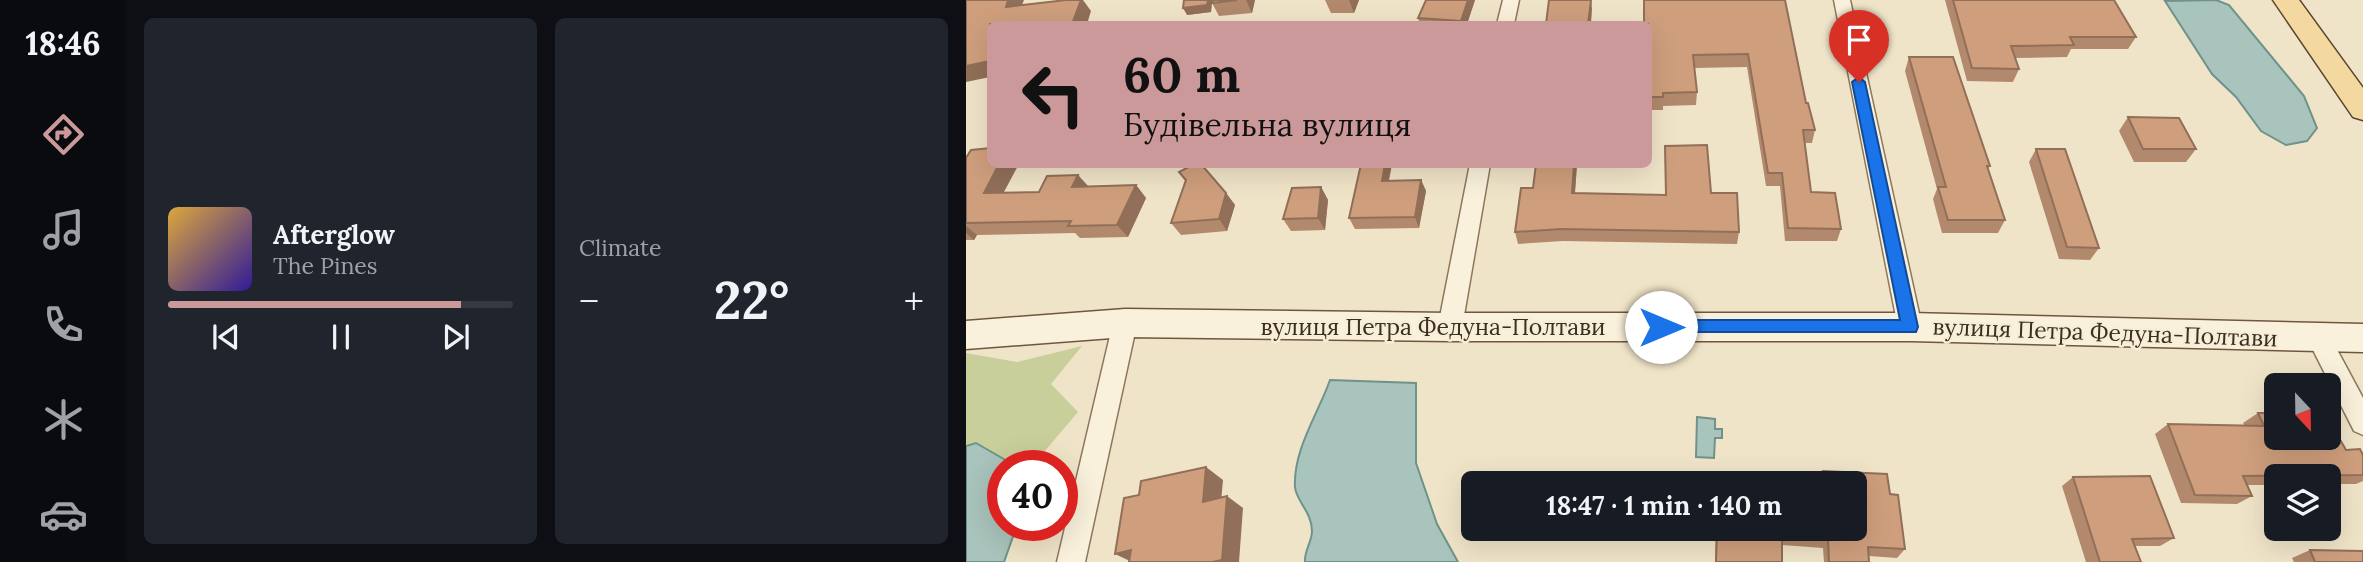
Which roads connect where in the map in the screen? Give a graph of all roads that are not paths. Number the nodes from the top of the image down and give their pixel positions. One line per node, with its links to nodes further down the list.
1 (1511, 0): 4 (street)
2 (1842, 0): 9 (street)
3 (2286, 0): 5 (main road)
4 (1507, 21)
5 (2363, 110)
6 (1479, 168): 8 (street)
7 (1125, 323): 8 (street, вулиця Петра Федуна-Полтави); 10 (street, вулиця Петра Федуна-Полтави); 14 (street)
8 (1450, 327): 9 (street, вулиця Петра Федуна-Полтави)
9 (1910, 327): 11 (street, вулиця Петра Федуна-Полтави)
10 (966, 335)
11 (2319, 338): 12 (street, вулиця Петра Федуна-Полтави); 13 (street)
12 (2363, 338)
13 (2363, 423)
14 (1071, 562)

